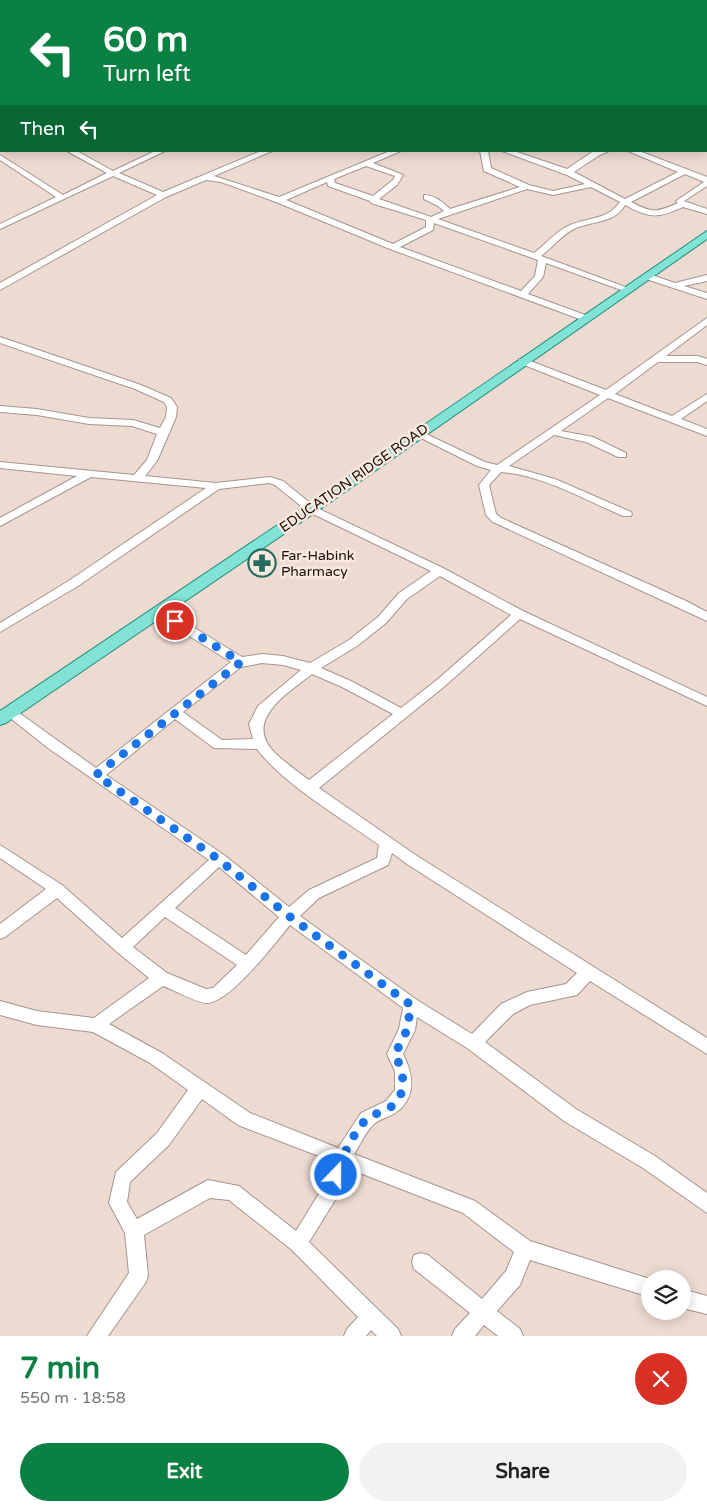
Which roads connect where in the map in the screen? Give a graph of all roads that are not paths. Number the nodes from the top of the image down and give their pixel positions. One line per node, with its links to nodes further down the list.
1 (74, 152): 15 (street)
2 (156, 152): 15 (street)
3 (266, 152): 13 (street)
4 (395, 152): 12 (street)
5 (484, 152): 22 (street)
6 (509, 152): 16 (street)
7 (602, 152): 16 (street)
8 (635, 152): 14 (street)
9 (0, 157): 10 (street)
10 (9, 163): 11 (street); 24 (street)
11 (0, 164)
12 (367, 164): 18 (street); 27 (street)
13 (218, 171): 17 (street); 19 (street)
14 (685, 171): 20 (street); 28 (street)
15 (112, 173): 23 (street); 24 (street)
16 (570, 173): 21 (street)
17 (202, 177): 19 (street); 23 (street)
18 (330, 178): 26 (street); 27 (street)
19 (222, 180): 26 (street)
20 (707, 182): 29 (street)
21 (590, 185): 22 (street); 28 (street)
22 (527, 187): 30 (street)
23 (163, 195): 42 (street)
24 (61, 197): 34 (street)
25 (427, 197): 30 (street)
26 (280, 200): 37 (street)
27 (374, 201): 33 (street)
28 (623, 203): 29 (street); 38 (street)
29 (683, 204): 31 (street)
30 (448, 211): 33 (street)
31 (707, 212)
32 (0, 215): 34 (street)
33 (430, 220): 37 (street); 38 (street)
34 (10, 222): 35 (street)
35 (0, 227)
36 (707, 234): 39 (main road, EDUCATION RIDGE ROAD)
37 (393, 247): 44 (street)
38 (540, 257): 43 (street); 44 (street)
39 (646, 276): 41 (street); 43 (main road, EDUCATION RIDGE ROAD)
40 (707, 278): 41 (street)
41 (676, 285): 45 (street)
42 (0, 287)
43 (627, 289): 46 (main road, EDUCATION RIDGE ROAD)
44 (523, 294): 46 (street)
45 (707, 296)
46 (585, 318): 50 (main road, EDUCATION RIDGE ROAD)
47 (707, 321): 49 (street)
48 (0, 340): 56 (street)
49 (655, 359): 51 (street); 52 (street)
50 (522, 361): 52 (street); 59 (main road, EDUCATION RIDGE ROAD)
51 (707, 362)
52 (604, 395): 55 (street); 57 (street)
53 (707, 397): 55 (street)
54 (0, 409): 56 (street)
55 (673, 420): 58 (street)
56 (163, 432): 61 (street)
57 (552, 432): 60 (street); 63 (street)
58 (707, 433)
59 (418, 434): 63 (street); 68 (main road, EDUCATION RIDGE ROAD)
60 (622, 455)
61 (152, 461): 65 (street); 66 (street)
62 (0, 465): 64 (street)
63 (498, 470): 69 (street); 74 (street)
64 (90, 473): 65 (street); 70 (street)
65 (137, 478): 66 (street)
66 (170, 482): 67 (street)
67 (216, 486): 68 (street); 75 (street)
68 (311, 509): 71 (street); 72 (main road, EDUCATION RIDGE ROAD)
69 (627, 514)
70 (0, 523)
71 (439, 571): 73 (street); 77 (street)
72 (158, 610): 76 (street); 81 (main road, EDUCATION RIDGE ROAD)
73 (519, 614): 78 (street); 80 (street)
74 (707, 617)
75 (0, 628)
76 (241, 662): 77 (street); 79 (street)
77 (310, 669): 80 (street); 82 (street)
78 (705, 699)
79 (175, 712): 82 (street); 83 (street)
80 (402, 714): 84 (street)
81 (5, 716): 83 (street)
82 (261, 744): 84 (street)
83 (96, 775): 87 (street)
84 (309, 788): 85 (street)
85 (387, 842): 88 (street); 89 (street)
86 (0, 851): 90 (street)
87 (218, 859): 91 (street); 92 (street)
88 (412, 860): 89 (street); 96 (street)
89 (383, 861): 92 (street)
90 (57, 889): 93 (street); 94 (street)
91 (165, 909): 94 (street); 95 (street)
92 (289, 916): 95 (street); 98 (street)
93 (0, 933)
94 (122, 947): 97 (street)
95 (248, 964): 97 (street)
96 (587, 973): 101 (street); 102 (street)
97 (161, 978): 100 (street)
98 (411, 1005): 101 (street); 104 (street)
99 (0, 1008): 100 (street)
100 (96, 1025): 103 (street)
101 (473, 1043): 105 (street)
102 (707, 1047)
103 (199, 1089): 104 (street); 106 (street)
104 (341, 1159): 107 (street); 108 (street)
105 (707, 1204)
106 (134, 1231): 107 (street); 115 (street)
107 (298, 1244): 114 (street)
108 (525, 1249): 110 (street); 113 (street)
109 (421, 1262): 113 (street)
110 (641, 1285)
111 (691, 1301): 112 (street)
112 (707, 1305)
113 (482, 1312): 118 (street); 119 (street)
114 (370, 1317): 116 (street); 117 (street)
115 (97, 1336)
116 (354, 1336)
117 (391, 1336)
118 (462, 1336)
119 (513, 1336)

